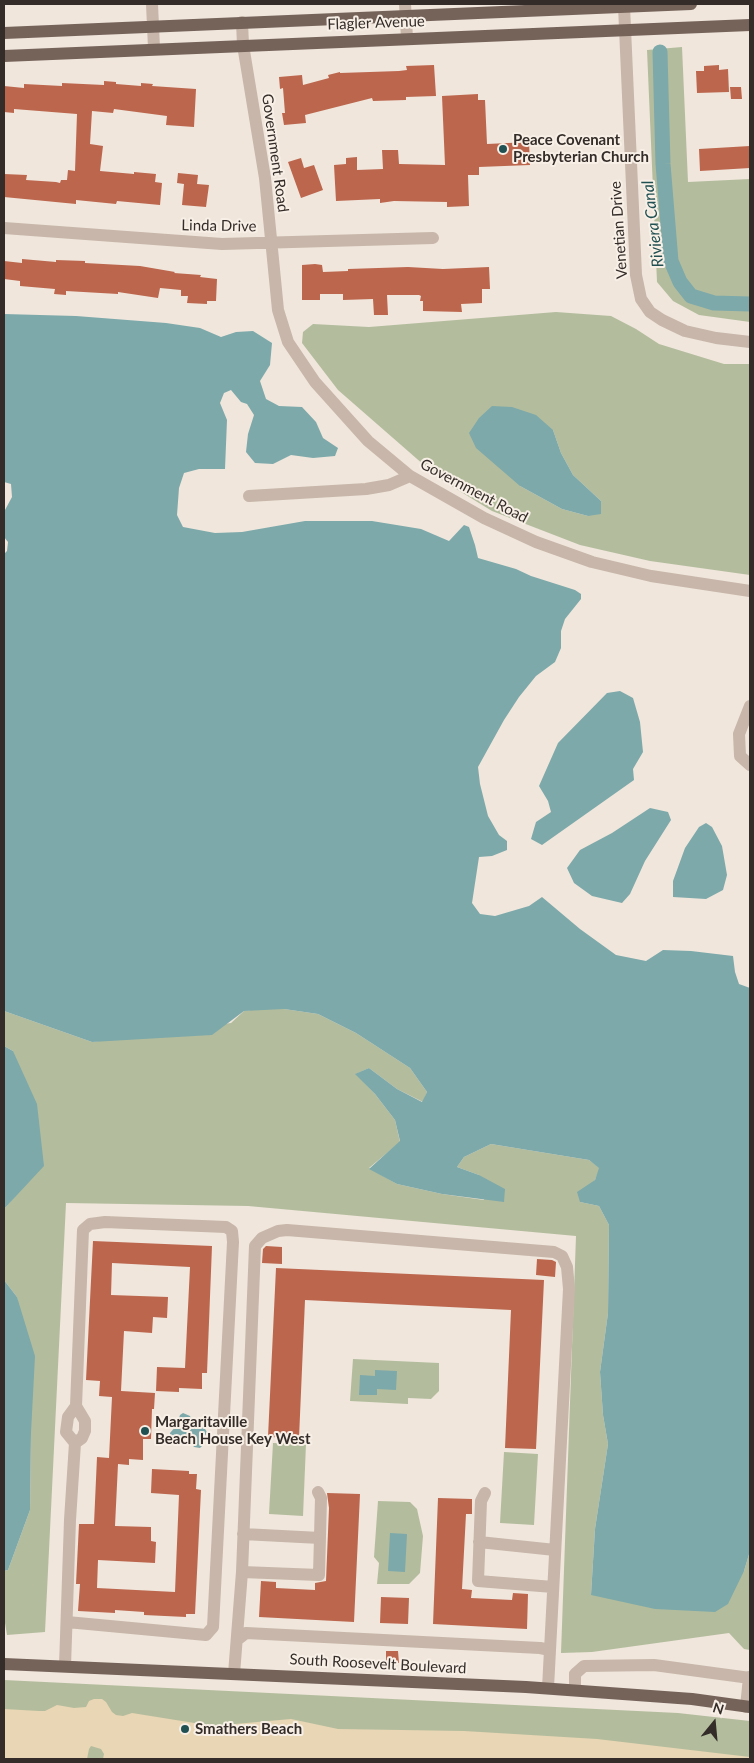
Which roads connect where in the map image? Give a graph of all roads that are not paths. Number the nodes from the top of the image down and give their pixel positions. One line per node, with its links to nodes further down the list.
1 (152, 4): 7 (street)
2 (691, 4): 3 (main road, Flagler Avenue)
3 (624, 6): 4 (main road, Flagler Avenue); 8 (street, Venetian Drive)
4 (406, 9): 5 (main road, Flagler Avenue); 10 (street)
5 (242, 22): 7 (main road, Flagler Avenue); 11 (street, Government Road)
6 (750, 25): 8 (main road, Flagler Avenue)
7 (154, 26): 9 (main road, Flagler Avenue); 12 (street)
8 (625, 29): 10 (main road, Flagler Avenue); 17 (street, Venetian Drive)
9 (4, 33)
10 (407, 38): 11 (main road, Flagler Avenue)
11 (243, 45): 12 (main road, Flagler Avenue); 16 (street, Government Road)
12 (154, 48): 13 (main road, Flagler Avenue)
13 (4, 56)
14 (4, 228): 16 (street, Linda Drive)
15 (434, 238): 16 (street, Linda Drive)
16 (271, 243): 18 (street, Government Road)
17 (750, 342)
18 (410, 476): 19 (street); 20 (street, Government Road)
19 (249, 496)
20 (750, 591)
21 (750, 706): 22 (street)
22 (750, 765)
23 (318, 1492): 26 (street)
24 (485, 1493): 27 (street)
25 (243, 1534): 26 (street); 28 (street); 29 (street)
26 (320, 1538): 29 (street)
27 (479, 1542): 28 (street); 30 (street)
28 (555, 1550): 30 (street)
29 (242, 1572): 32 (street)
30 (553, 1587): 33 (street)
31 (67, 1622): 31 (street); 35 (street)
32 (237, 1640): 33 (street); 36 (street)
33 (550, 1650): 38 (street)
34 (4, 1664): 35 (main road, South Roosevelt Boulevard)
35 (65, 1666): 36 (main road, South Roosevelt Boulevard)
36 (234, 1674): 38 (main road, South Roosevelt Boulevard)
37 (750, 1678): 39 (street); 40 (street)
38 (548, 1688): 39 (main road, South Roosevelt Boulevard)
39 (575, 1690): 40 (main road, South Roosevelt Boulevard)
40 (748, 1707)

